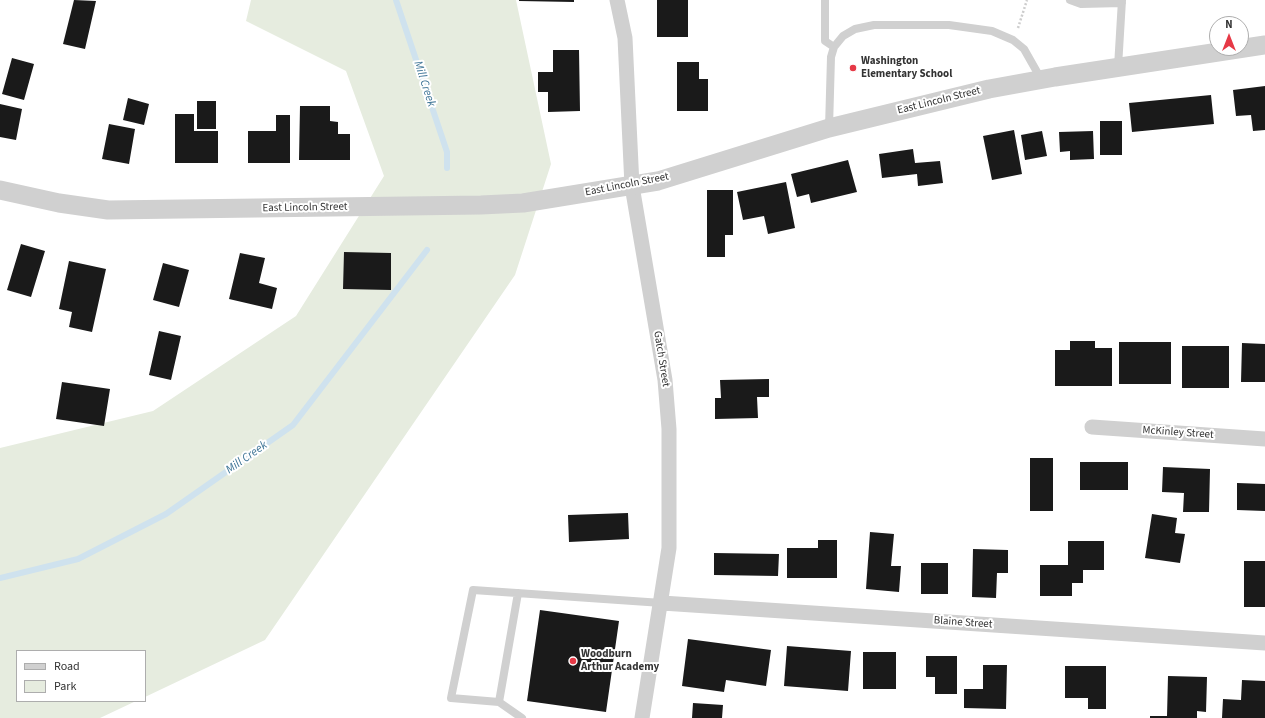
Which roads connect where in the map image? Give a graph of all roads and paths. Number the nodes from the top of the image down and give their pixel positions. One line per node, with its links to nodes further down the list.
1 (616, 0): 12 (street, Gatch Street)
2 (825, 0): 8 (lane)
3 (1027, 0): 6 (path)
4 (1070, 0): 5 (lane)
5 (1122, 2): 9 (lane)
6 (1013, 40): 8 (lane); 10 (lane)
7 (1265, 45): 9 (street, East Lincoln Street)
8 (834, 47): 11 (lane)
9 (1118, 67): 10 (street, East Lincoln Street)
10 (1041, 79): 11 (street, East Lincoln Street)
11 (830, 128): 12 (street, East Lincoln Street)
12 (632, 186): 13 (street, East Lincoln Street); 17 (street, Gatch Street)
13 (0, 190)
14 (1092, 427): 15 (street, McKinley Street)
15 (1265, 439)
16 (518, 593): 17 (lane); 19 (lane); 19 (lane)
17 (662, 603): 18 (street, Blaine Street); 21 (street, Gatch Street)
18 (1265, 643)
19 (499, 702): 20 (lane)
20 (522, 718)
21 (642, 718)

